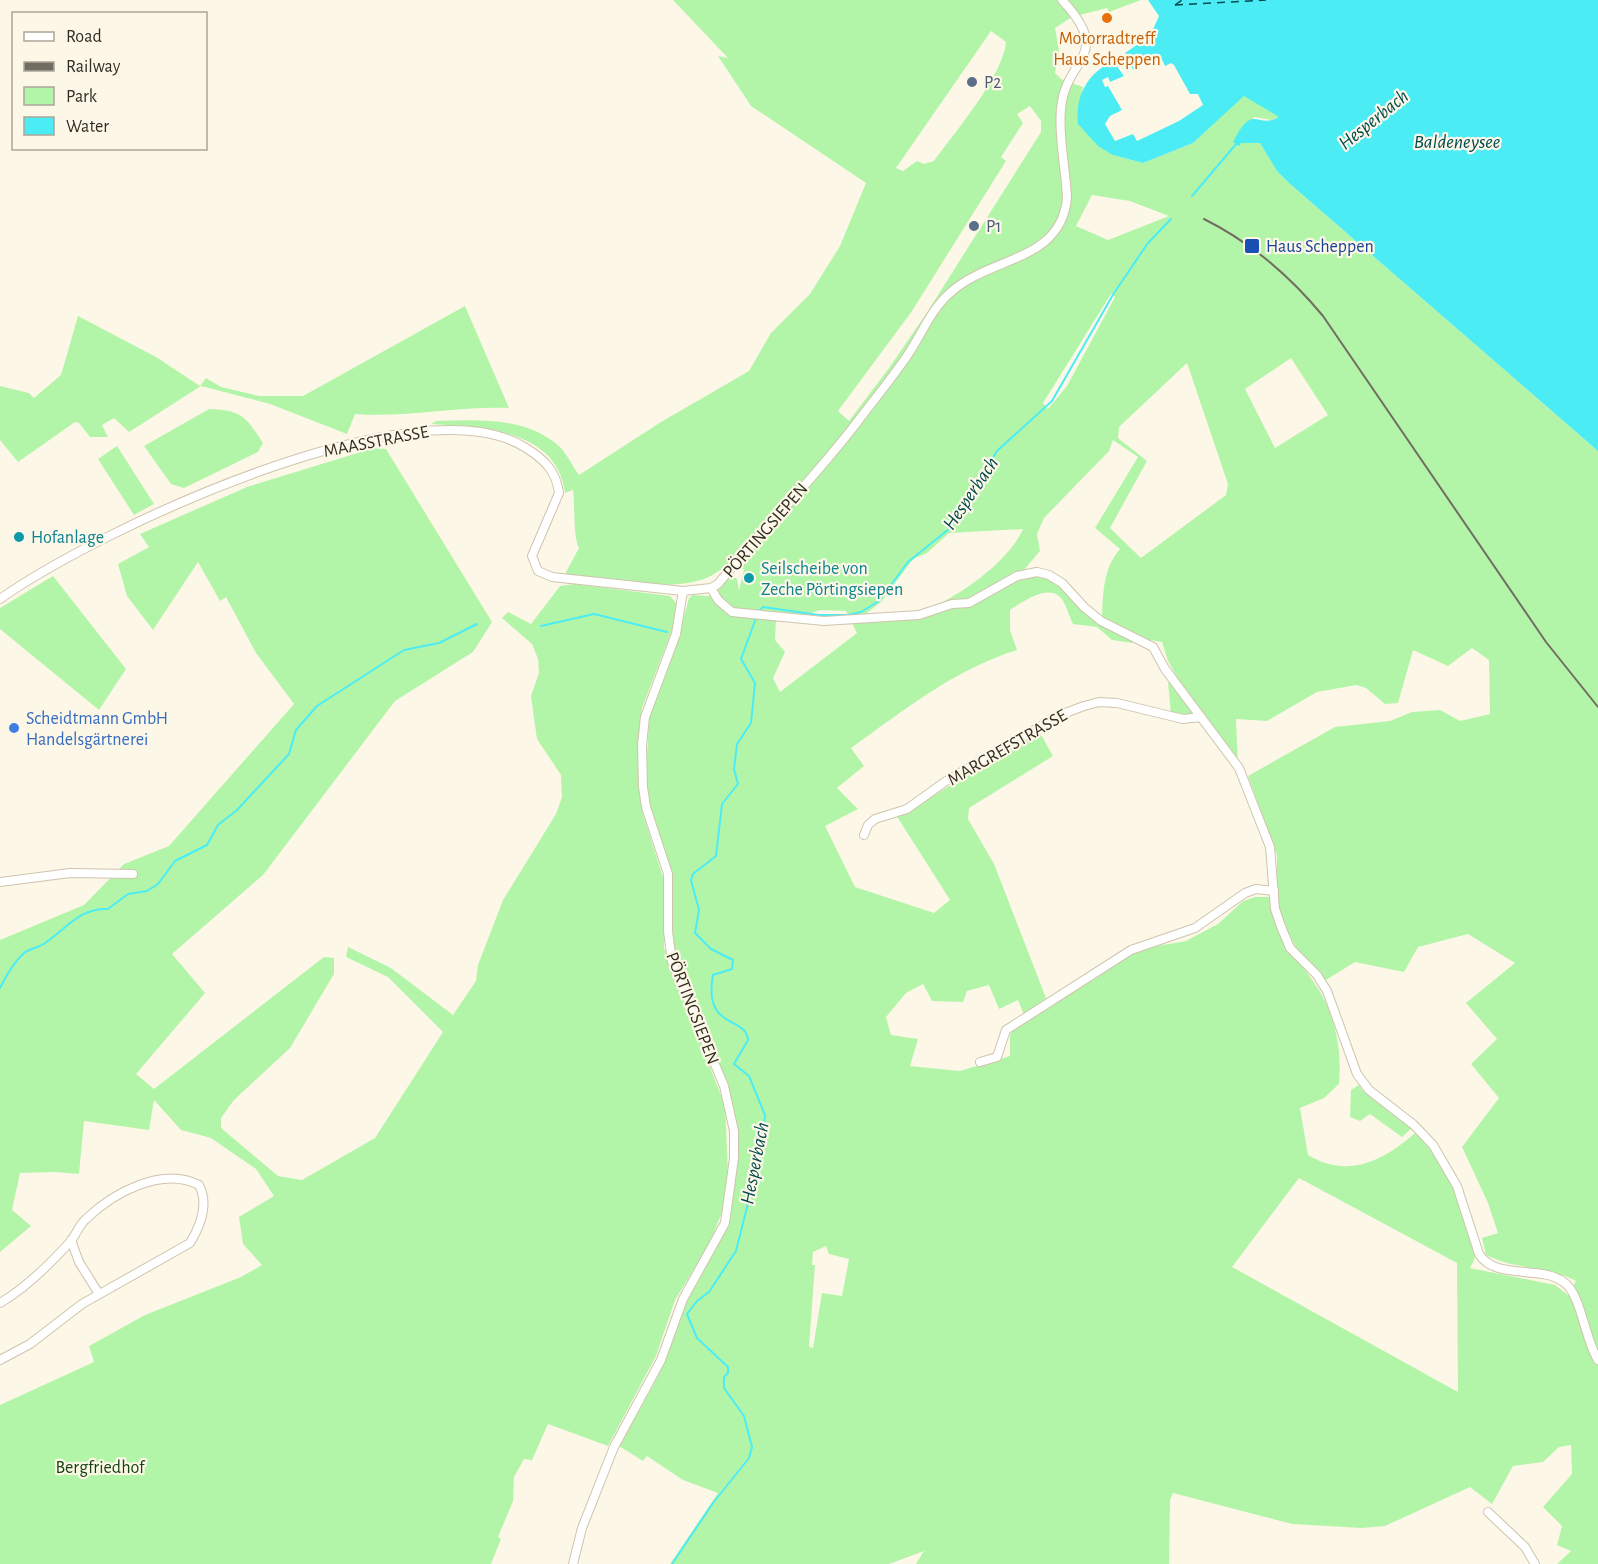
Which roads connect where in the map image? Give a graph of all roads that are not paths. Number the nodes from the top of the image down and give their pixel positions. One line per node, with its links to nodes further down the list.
1 (1062, 0): 2 (street, PÖRTINGSIEPEN)
2 (711, 588): 3 (street, PÖRTINGSIEPEN); 5 (street)
3 (683, 591): 4 (street, MAASSTRASSE); 17 (street, PÖRTINGSIEPEN)
4 (0, 599)
5 (1201, 717): 6 (street, MARGREFSTRASSE); 9 (street)
6 (864, 836)
7 (133, 874): 8 (street)
8 (0, 882)
9 (1274, 891): 10 (street); 15 (street)
10 (980, 1062)
11 (71, 1240): 12 (street); 12 (street); 13 (street)
12 (99, 1294): 14 (street)
13 (0, 1303)
14 (0, 1360)
15 (1598, 1360)
16 (1488, 1512): 18 (street)
17 (573, 1564)
18 (1535, 1564)

